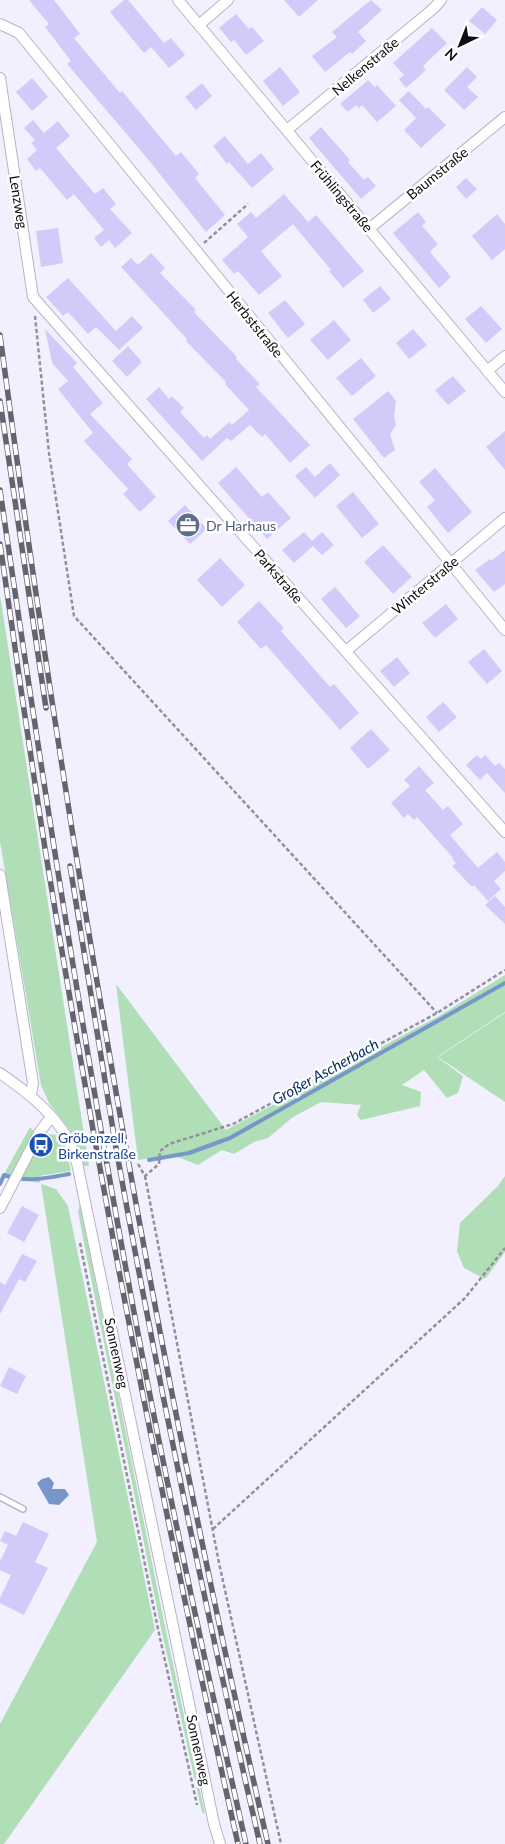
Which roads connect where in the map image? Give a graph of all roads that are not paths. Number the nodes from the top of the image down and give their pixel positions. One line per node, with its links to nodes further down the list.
1 (178, 0): 5 (street, Frühlingstraße)
2 (228, 0): 5 (street)
3 (441, 0): 8 (street, Nelkenstraße)
4 (0, 24): 15 (street, Herbststraße)
5 (198, 25): 8 (street, Frühlingstraße)
6 (0, 78): 10 (street, Lenzweg)
7 (505, 118): 9 (street, Baumstraße)
8 (287, 130): 9 (street, Frühlingstraße)
9 (369, 229): 12 (street, Frühlingstraße)
10 (33, 297): 17 (street, Parkstraße)
11 (505, 356): 12 (street)
12 (487, 371): 13 (street, Frühlingstraße)
13 (505, 392)
14 (505, 518): 15 (street, Winterstraße)
15 (450, 563): 16 (street, Herbststraße); 17 (street, Winterstraße)
16 (505, 630)
17 (346, 651): 18 (street, Parkstraße)
18 (505, 832)
19 (0, 875): 21 (street)
20 (0, 1073): 21 (street, Sonnenweg)
21 (31, 1094): 22 (street, Sonnenweg)
22 (51, 1117): 23 (street); 26 (street, Sonnenweg)
23 (0, 1208)
24 (0, 1497): 25 (lane)
25 (24, 1509)
26 (220, 1844)

